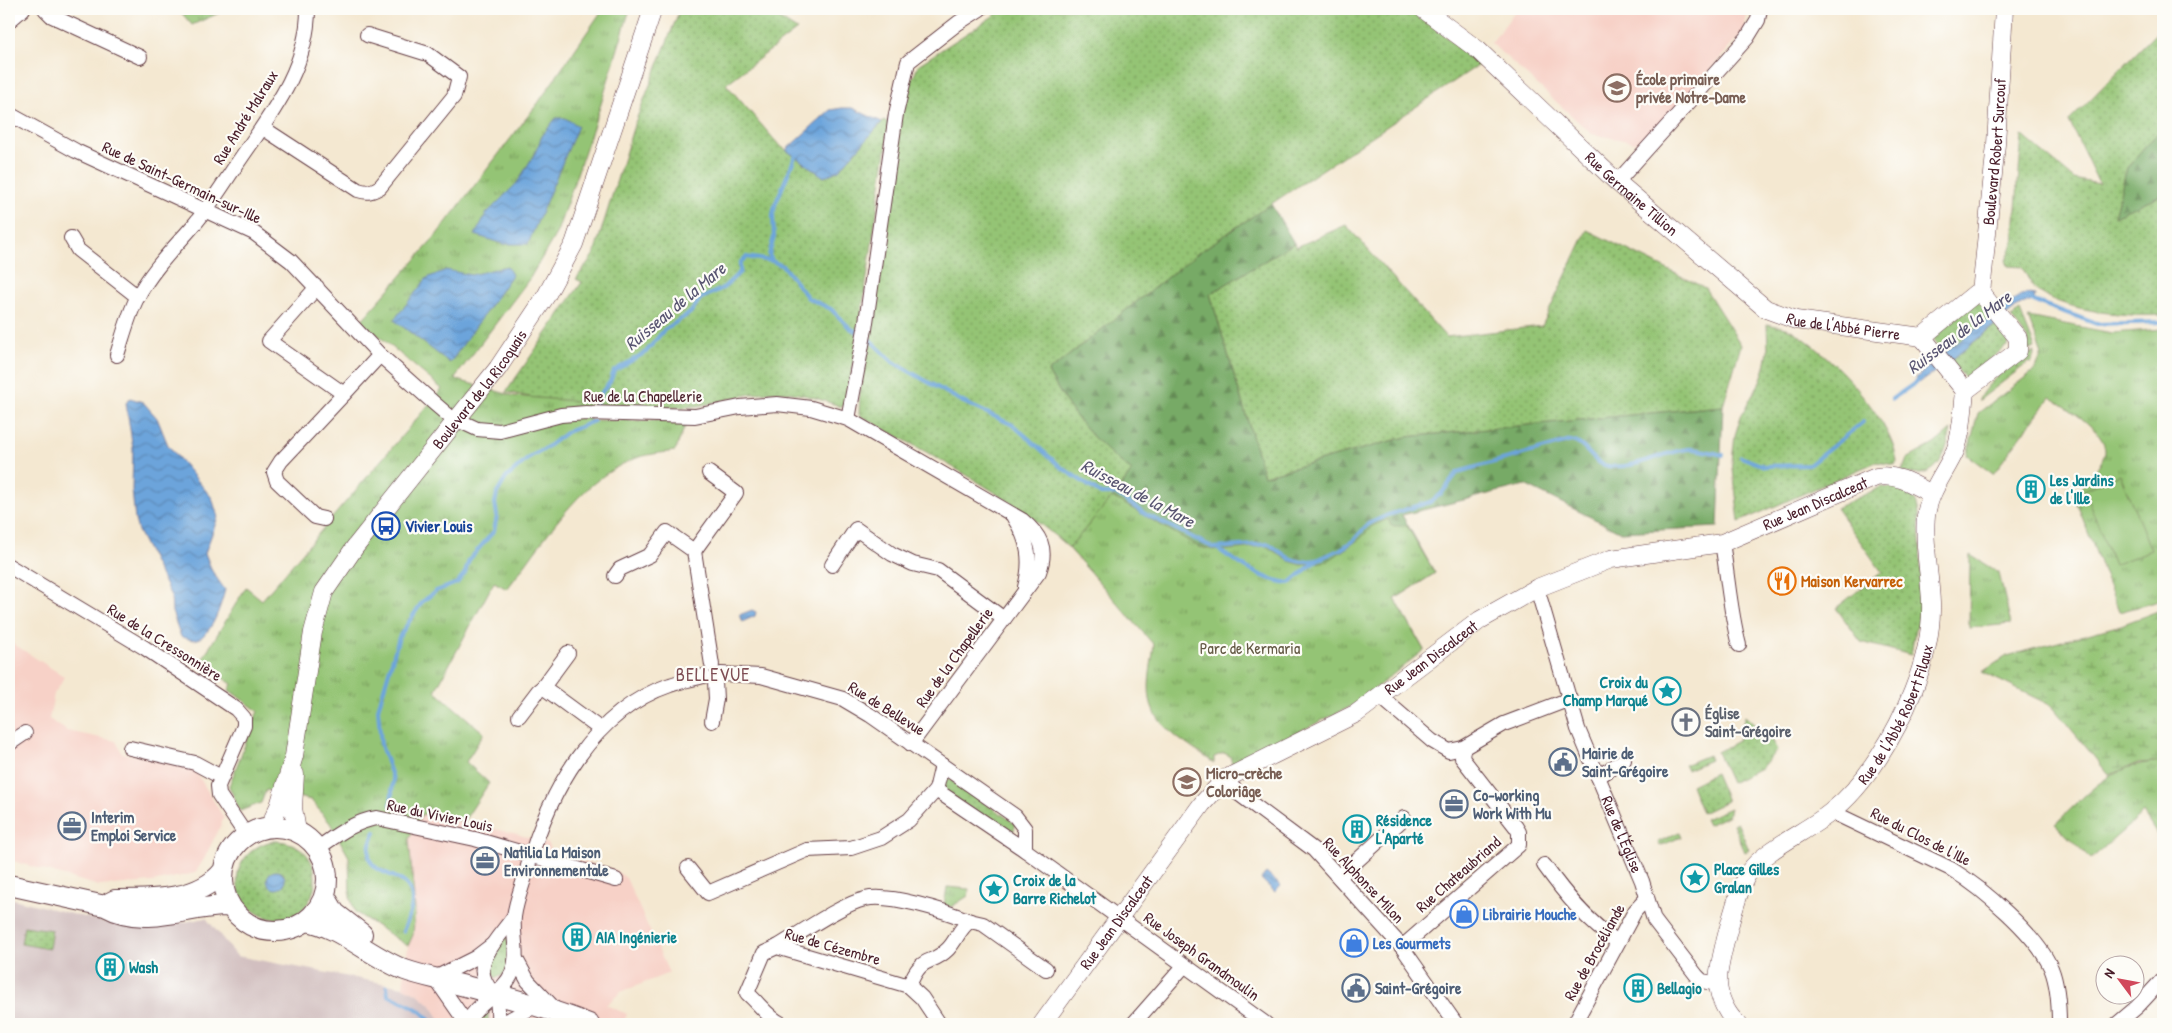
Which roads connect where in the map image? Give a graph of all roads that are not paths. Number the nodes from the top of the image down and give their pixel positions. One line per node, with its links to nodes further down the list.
1 (22, 9): 9 (street)
2 (45, 9): 11 (street)
3 (308, 9): 13 (street, Rue André Malraux)
4 (653, 9): 27 (street, Boulevard de la Ricoquais)
5 (980, 9): 26 (street)
6 (1423, 9): 14 (street, Rue Germaine Tillion)
7 (1760, 9): 14 (street)
8 (2004, 9): 19 (street, Boulevard Robert Surcouf)
9 (9, 21)
10 (367, 35): 13 (street)
11 (140, 57)
12 (9, 114): 15 (street, Rue de Saint-Germain-sur-Ille)
13 (263, 128): 15 (street, Rue André Malraux)
14 (1617, 182): 20 (street, Rue Germaine Tillion)
15 (205, 210): 17 (street, Rue de Saint-Germain-sur-Ille); 18 (street, Rue André Malraux)
16 (71, 238): 18 (street)
17 (317, 287): 23 (street, Rue de Saint-Germain-sur-Ille); 25 (street)
18 (138, 297): 22 (street, Rue André Malraux)
19 (1985, 298): 21 (street); 24 (street)
20 (1766, 309): 21 (street, Rue de l'Abbé Pierre)
21 (1926, 342): 24 (street)
22 (118, 355)
23 (380, 355): 25 (street); 27 (street, Rue de Saint-Germain-sur-Ille)
24 (1960, 385): 29 (street, Rue de l'Abbé Robert Filaux)
25 (344, 394): 30 (street)
26 (848, 419): 27 (street, Rue de la Chapellerie); 37 (street, Rue de la Chapellerie)
27 (459, 420): 52 (street, Boulevard de la Ricoquais)
28 (709, 473): 32 (street)
29 (1931, 494): 31 (street, Rue Jean Discalceat); 59 (street, Rue de l'Abbé Robert Filaux)
30 (324, 519)
31 (1722, 543): 36 (street, Rue Jean Discalceat); 38 (street)
32 (694, 551): 35 (street); 40 (street)
33 (832, 564): 37 (street)
34 (9, 566): 55 (street, Rue de la Cressonnière)
35 (615, 576)
36 (1537, 588): 42 (street, Rue Jean Discalceat); 43 (street, Rue de l'Église)
37 (1004, 619): 49 (street, Rue de la Chapellerie)
38 (1739, 645)
39 (568, 653): 41 (street)
40 (713, 674): 45 (street); 46 (street, Rue de Bellevue); 49 (street, Rue de Bellevue)
41 (543, 687): 44 (street); 46 (street)
42 (1381, 696): 51 (street); 57 (street, Rue Jean Discalceat)
43 (1570, 699): 51 (street); 56 (street, Rue de l'Église)
44 (520, 716)
45 (712, 721)
46 (600, 729): 66 (street, Rue de Bellevue)
47 (25, 733): 48 (street)
48 (9, 744)
49 (911, 744): 54 (street, Rue de Bellevue)
50 (130, 748): 55 (street)
51 (1463, 748): 84 (street, Rue Chateaubriand)
52 (294, 756): 61 (street, Boulevard de la Ricoquais); 62 (street, Boulevard de la Ricoquais)
53 (1624, 760): 56 (street)
54 (942, 766): 58 (street); 65 (street, Rue de Bellevue)
55 (221, 777): 63 (street, Rue de la Cressonnière)
56 (1598, 777): 74 (street, Rue de l'Église)
57 (1225, 779): 70 (street, Rue Alphonse Milon); 78 (street, Rue Jean Discalceat)
58 (936, 790): 65 (street); 68 (street)
59 (1832, 812): 90 (street, Rue de l'Abbé Robert Filaux); 106 (street, Rue du Clos de l'Ille)
60 (1404, 818): 70 (street)
61 (269, 827): 62 (main road); 63 (main road)
62 (297, 831): 64 (main road)
63 (246, 836): 69 (main road)
64 (318, 848): 66 (street, Rue du Vivier Louis); 73 (main road)
65 (1025, 850): 78 (street)
66 (532, 854): 71 (street, Rue du Vivier Louis); 77 (street, Rue de Bellevue)
67 (1544, 865): 81 (street)
68 (688, 868)
69 (224, 871): 75 (main road); 76 (main road)
70 (1339, 877): 84 (street, Rue Alphonse Milon)
71 (616, 880)
72 (9, 885): 75 (main road)
73 (325, 896): 80 (main road); 88 (main road)
74 (1647, 898): 81 (street, Rue de Brocéliande); 90 (street, Rue de l'Église)
75 (105, 906): 76 (main road)
76 (230, 906): 80 (main road)
77 (514, 916): 82 (street, Rue de Bellevue); 85 (street, Rue de Bellevue)
78 (1119, 918): 86 (street, Rue Joseph Grandmoulin); 100 (street, Rue Jean Discalceat)
79 (970, 921): 83 (street); 87 (street); 91 (street)
80 (306, 922): 88 (main road)
81 (1618, 942): 104 (street, Rue de Brocéliande)
82 (492, 945): 88 (street, Rue de Bellevue); 92 (street, Rue de Bellevue)
83 (776, 947): 91 (street, Rue de Cézembre); 98 (street, Rue de Cézembre)
84 (1402, 947): 103 (street, Rue Alphonse Milon)
85 (516, 959): 92 (street, Rue de Bellevue); 94 (street, Rue de Bellevue)
86 (1184, 966): 101 (street); 102 (street, Rue Joseph Grandmoulin)
87 (1046, 969)
88 (435, 978): 92 (main road); 95 (street)
89 (2163, 979): 107 (street)
90 (1718, 984): 105 (street)
91 (909, 986): 99 (street)
92 (494, 993): 93 (main road); 95 (street); 96 (street)
93 (535, 1006): 94 (main road); 96 (street)
94 (557, 1012): 97 (main road)
95 (467, 1024)
96 (499, 1024)
97 (589, 1024)
98 (782, 1024)
99 (937, 1024)
100 (1042, 1024)
101 (1133, 1024)
102 (1264, 1024)
103 (1456, 1024)
104 (1574, 1024)
105 (1738, 1024)
106 (2059, 1024)
107 (2117, 1024)

